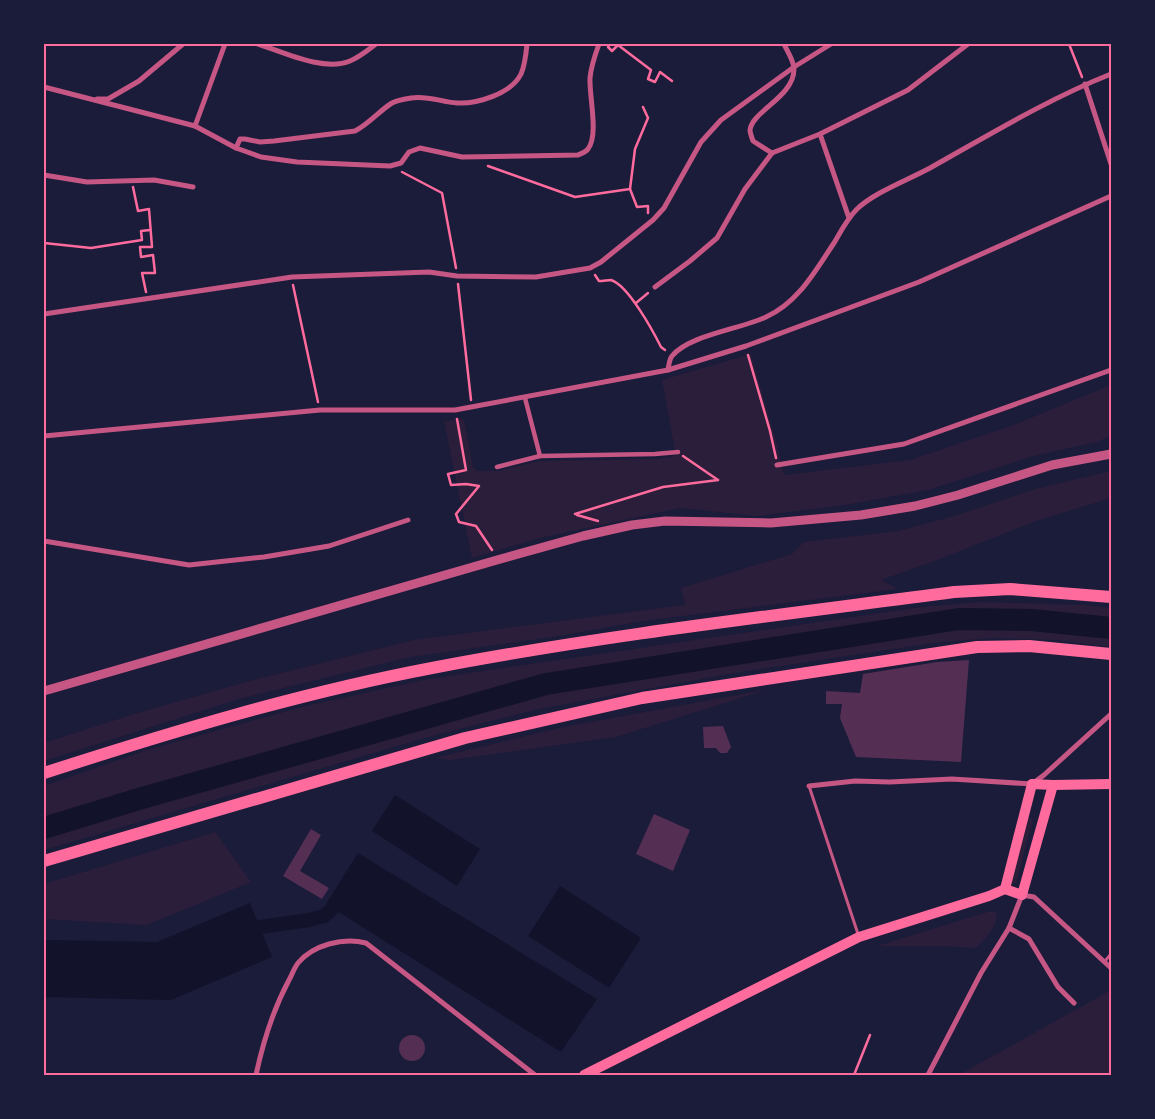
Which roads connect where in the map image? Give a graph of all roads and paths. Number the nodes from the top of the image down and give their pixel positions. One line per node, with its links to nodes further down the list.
1 (182, 44): 17 (street)
2 (225, 44): 19 (street)
3 (258, 44): 4 (street)
4 (376, 44)
5 (527, 44): 21 (street)
6 (599, 44): 23 (street)
7 (610, 44): 14 (path)
8 (784, 44): 12 (street)
9 (831, 44): 12 (street)
10 (968, 44): 20 (street)
11 (1069, 44): 15 (path)
12 (794, 67): 22 (street); 31 (street)
13 (1111, 74): 15 (street)
14 (672, 81)
15 (1085, 84): 24 (street); 30 (street)
16 (44, 87): 17 (street)
17 (91, 100): 19 (street)
18 (643, 107): 28 (path)
19 (196, 126): 21 (street)
20 (820, 134): 22 (street); 30 (street)
21 (236, 148): 23 (street)
22 (772, 153): 36 (street)
23 (462, 157): 28 (path)
24 (1111, 164)
25 (44, 175): 26 (street)
26 (132, 180): 27 (street); 32 (path)
27 (194, 187)
28 (630, 189): 31 (path)
29 (1111, 196): 40 (street)
30 (849, 218): 41 (street)
31 (653, 220): 34 (street)
32 (150, 230): 33 (path); 37 (path)
33 (44, 243)
34 (590, 268): 35 (street); 38 (path)
35 (292, 277): 37 (street); 45 (path)
36 (655, 287): 38 (path)
37 (148, 298): 39 (street)
38 (636, 303): 41 (path)
39 (44, 314)
40 (746, 346): 42 (street); 51 (path)
41 (672, 356): 42 (street)
42 (668, 370): 44 (street)
43 (1111, 370): 51 (street)
44 (525, 398): 46 (street); 50 (street)
45 (320, 410): 46 (street); 47 (street)
46 (455, 410): 56 (path)
47 (44, 436)
48 (678, 452): 50 (street); 53 (path)
49 (1111, 454): 56 (street)
50 (540, 456): 52 (street)
51 (777, 465)
52 (497, 467)
53 (575, 514)
54 (408, 520): 55 (street)
55 (44, 541)
56 (497, 560): 59 (street)
57 (1111, 597): 61 (highway)
58 (1111, 654): 66 (highway)
59 (44, 691)
60 (1111, 714): 62 (street)
61 (44, 773)
62 (1032, 784): 64 (main road); 65 (street); 67 (main road)
63 (1111, 784): 64 (main road)
64 (1053, 785): 68 (main road)
65 (809, 786): 70 (lane)
66 (44, 861)
67 (1005, 889): 68 (main road); 70 (main road)
68 (1022, 895): 69 (street); 72 (street)
69 (1008, 928): 74 (street); 80 (street)
70 (859, 937): 78 (main road)
71 (1111, 954): 72 (lane)
72 (1105, 961): 73 (street)
73 (1111, 968)
74 (1074, 1003)
75 (870, 1036): 79 (path)
76 (256, 1075): 77 (street)
77 (535, 1075)
78 (584, 1075)
79 (854, 1075)
80 (928, 1075)

